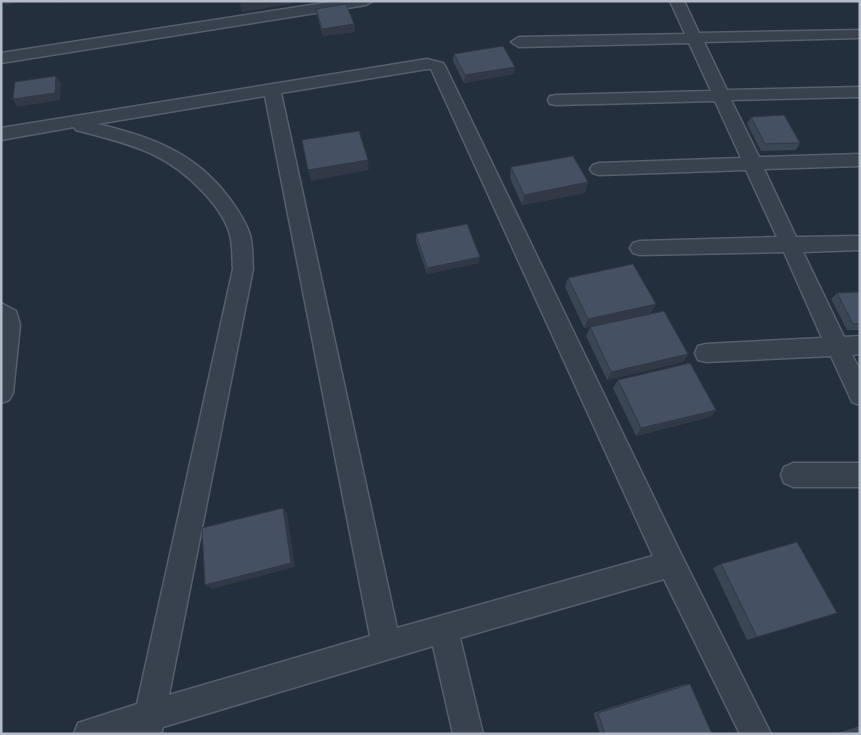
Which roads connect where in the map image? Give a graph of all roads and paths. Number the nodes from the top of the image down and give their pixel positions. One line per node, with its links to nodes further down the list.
1 (366, 1): 6 (street)
2 (677, 1): 4 (street)
3 (860, 34): 4 (street)
4 (694, 38): 5 (street); 9 (street)
5 (519, 42)
6 (1, 58)
7 (272, 89): 11 (street); 27 (street); 29 (street)
8 (860, 92): 9 (street)
9 (721, 96): 10 (street); 14 (street)
10 (556, 100)
11 (70, 124): 12 (street); 30 (street)
12 (1, 134)
13 (860, 160): 14 (street)
14 (752, 163): 15 (street); 17 (street)
15 (599, 169)
16 (860, 243): 17 (street)
17 (790, 246): 18 (street); 21 (street)
18 (640, 248)
19 (1, 312): 23 (street)
20 (860, 345): 21 (street)
21 (837, 346): 22 (street); 24 (street)
22 (706, 353)
23 (1, 393)
24 (860, 395)
25 (793, 475): 26 (street)
26 (860, 475)
27 (671, 564): 28 (street); 33 (street)
28 (444, 629): 29 (street); 32 (street)
29 (386, 646): 30 (street)
30 (148, 724): 31 (street)
31 (89, 734)
32 (468, 734)
33 (756, 734)

